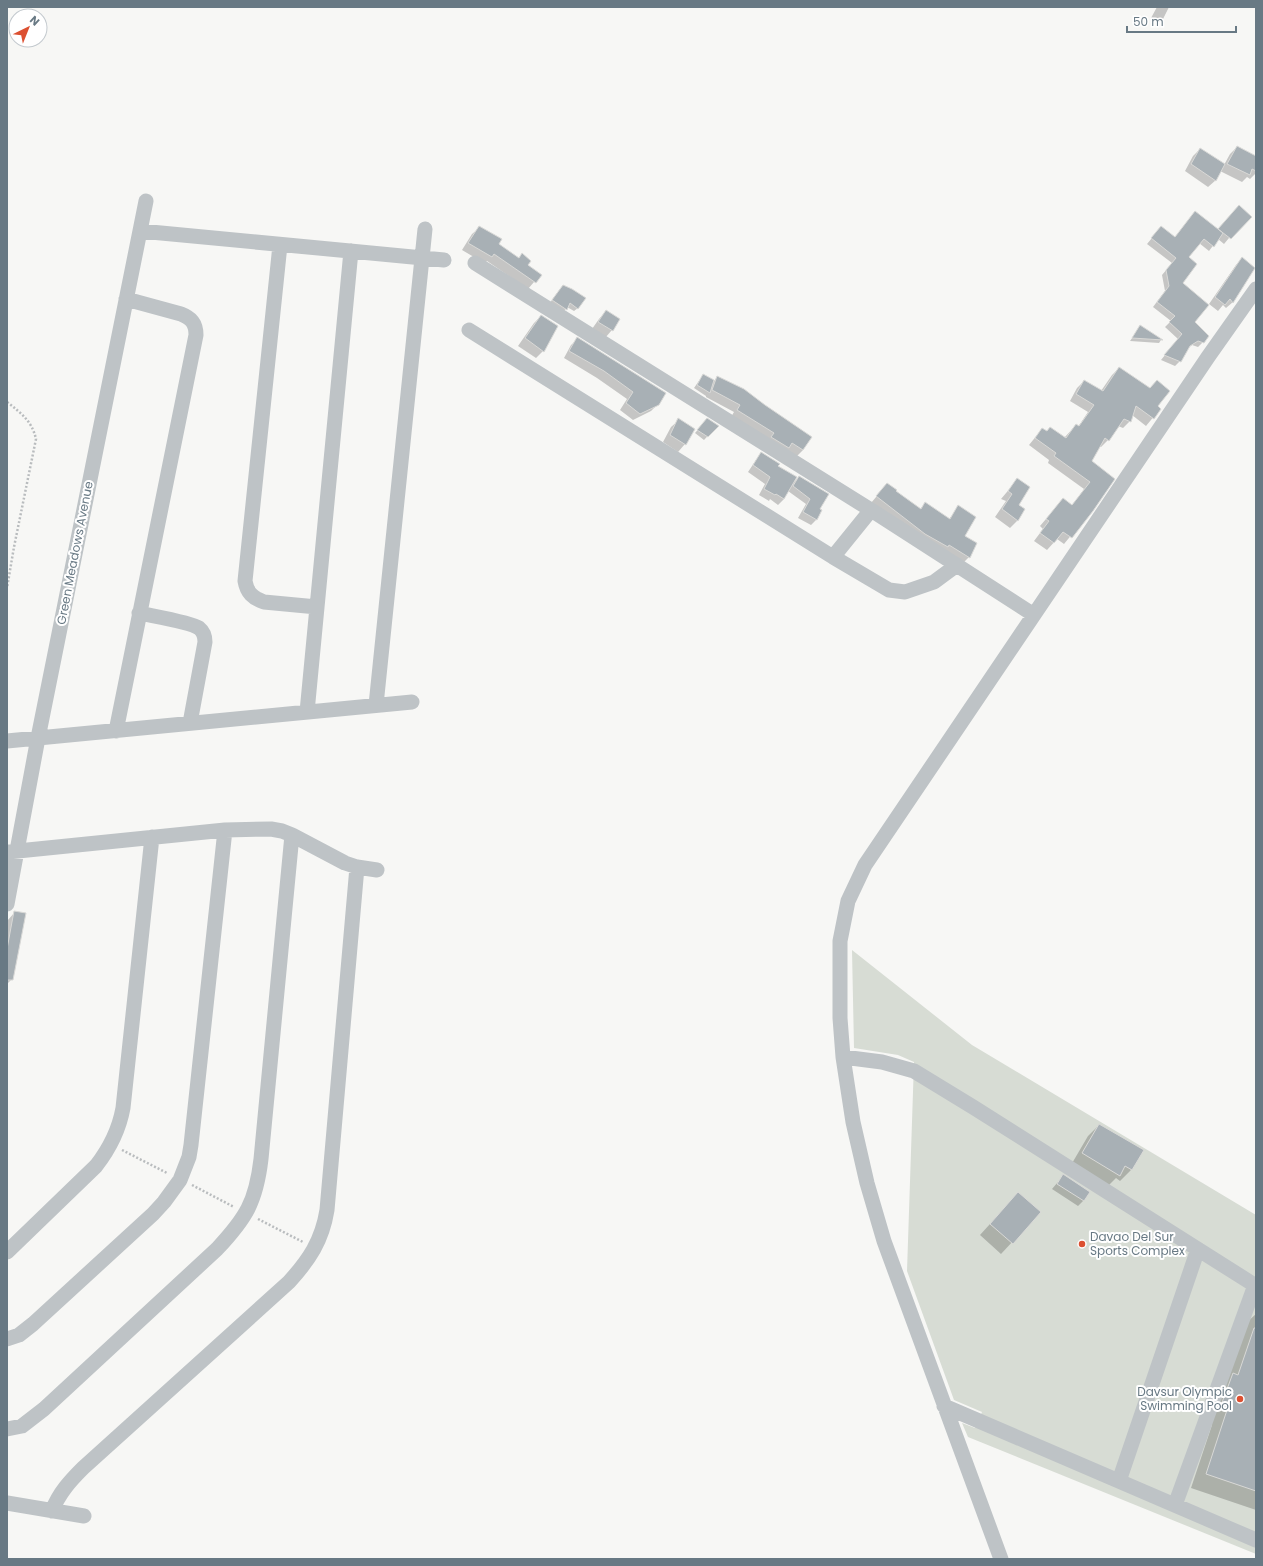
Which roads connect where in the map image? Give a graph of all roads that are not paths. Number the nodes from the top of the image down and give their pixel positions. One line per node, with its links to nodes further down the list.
1 (146, 201): 3 (street, Green Meadows Avenue)
2 (425, 229): 6 (street)
3 (140, 231): 4 (street); 10 (street, Green Meadows Avenue)
4 (280, 244): 5 (street); 15 (street)
5 (351, 251): 6 (street); 15 (street)
6 (422, 258): 7 (street); 19 (street)
7 (444, 260)
8 (475, 263): 12 (street)
9 (1256, 289): 17 (street)
10 (126, 299): 16 (street); 23 (street, Green Meadows Avenue)
11 (469, 330): 13 (street)
12 (871, 510): 13 (street); 14 (street)
13 (833, 557): 14 (street)
14 (957, 565): 17 (street)
15 (317, 607): 20 (street)
16 (139, 613): 21 (street); 22 (street)
17 (1034, 615): 32 (street)
18 (412, 702): 19 (street)
19 (376, 706): 20 (street)
20 (307, 712): 21 (street)
21 (190, 723): 22 (street)
22 (116, 730): 23 (street)
23 (38, 738): 24 (street); 28 (street, Green Meadows Avenue)
24 (7, 741)
25 (225, 830): 26 (street); 27 (street); 36 (street)
26 (292, 835): 29 (street); 38 (street)
27 (152, 837): 28 (street); 34 (street)
28 (12, 852): 31 (street, Green Meadows Avenue)
29 (357, 867): 30 (street); 42 (street)
30 (377, 870)
31 (7, 904)
32 (843, 1057): 33 (street); 37 (street)
33 (1198, 1249): 35 (street); 39 (street)
34 (7, 1252)
35 (1255, 1285): 41 (street)
36 (7, 1339)
37 (944, 1406): 39 (street); 45 (street)
38 (7, 1429)
39 (1118, 1481): 41 (street)
40 (7, 1503): 42 (street)
41 (1175, 1505): 44 (street)
42 (52, 1510): 43 (street)
43 (84, 1516)
44 (1256, 1540)
45 (1001, 1559)

